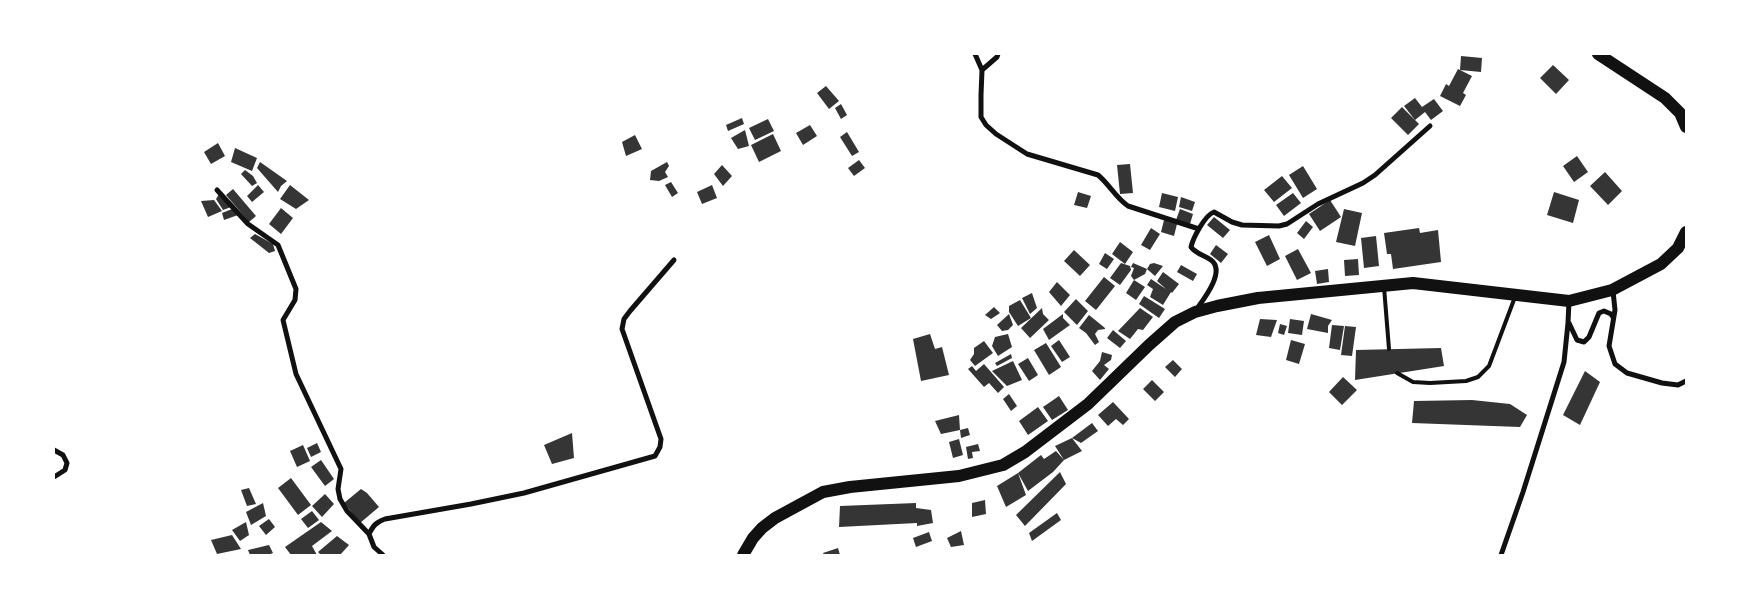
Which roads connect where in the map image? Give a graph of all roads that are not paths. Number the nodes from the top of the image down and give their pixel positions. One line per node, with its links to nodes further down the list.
1 (976, 54): 4 (street)
2 (998, 54): 4 (street)
3 (1598, 54): 6 (highway)
4 (982, 70): 8 (street)
5 (1430, 126): 8 (street)
6 (1686, 126)
7 (217, 190): 23 (street)
8 (1199, 229): 15 (street)
9 (1686, 232): 12 (highway)
10 (674, 260): 23 (street)
11 (1384, 285): 13 (highway); 15 (highway); 18 (lane)
12 (1612, 290): 14 (highway); 16 (street)
13 (1516, 294): 14 (highway); 19 (lane)
14 (1569, 301): 17 (street)
15 (1195, 312): 25 (highway)
16 (1613, 317): 17 (street); 20 (street)
17 (1568, 322): 26 (street)
18 (1390, 349)
19 (1397, 373)
20 (1686, 382)
21 (54, 450): 22 (street)
22 (54, 478)
23 (370, 534): 24 (street)
24 (383, 555)
25 (743, 555)
26 (1501, 555)

